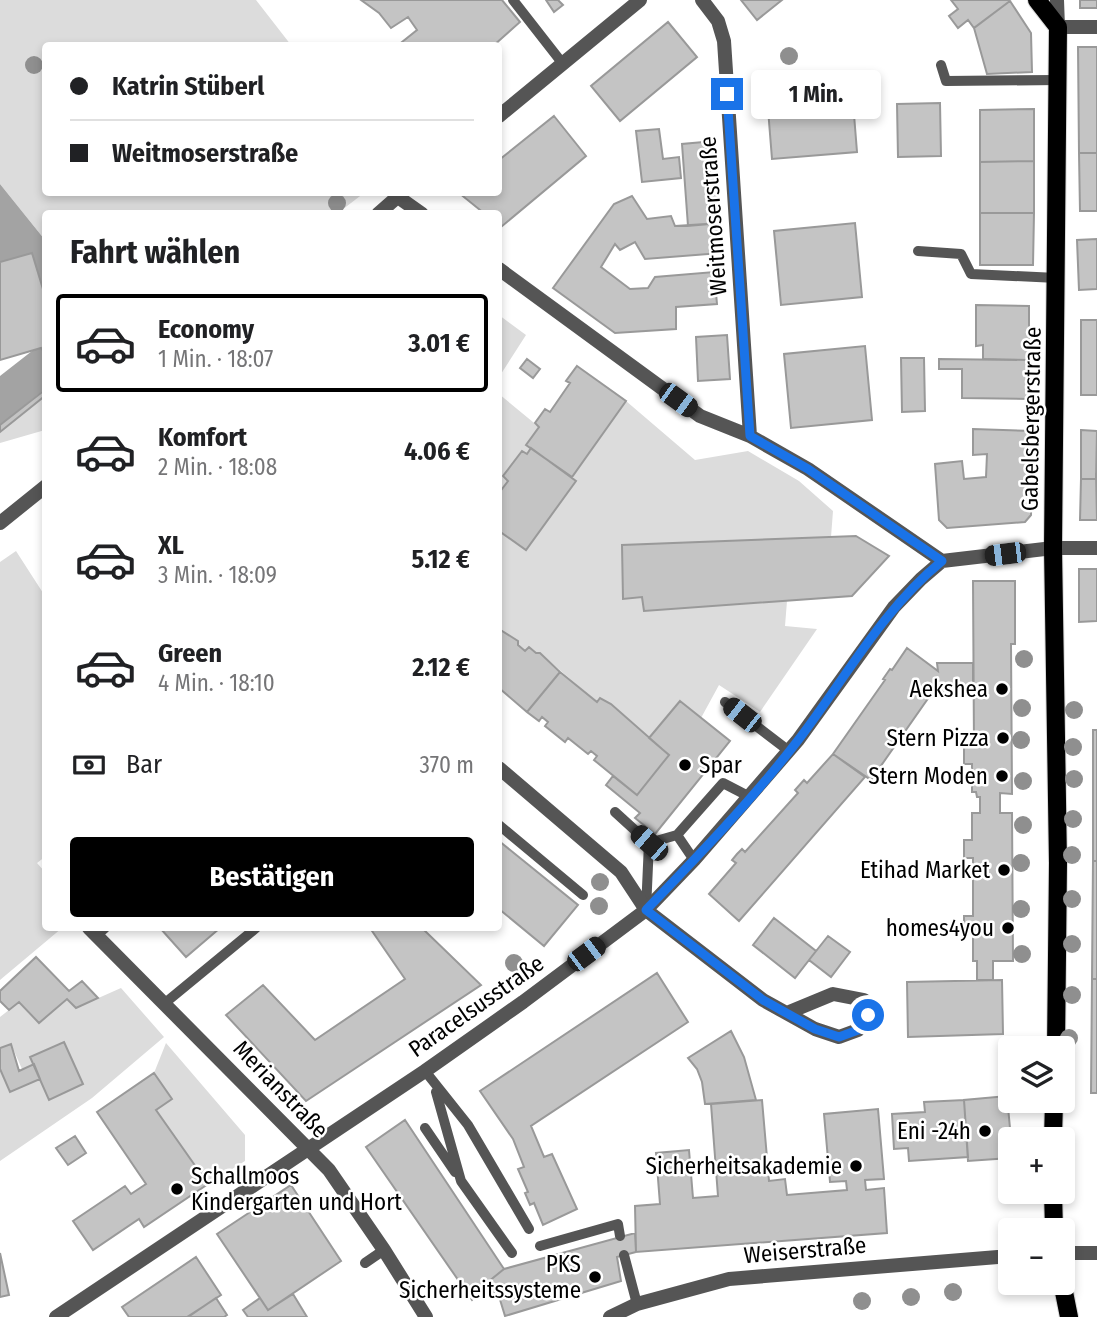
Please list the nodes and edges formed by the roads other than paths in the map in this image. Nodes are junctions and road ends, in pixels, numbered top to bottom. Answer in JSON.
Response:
{"nodes":[{"id":1,"x":513,"y":0,"type":"edge"},
{"id":2,"x":640,"y":0,"type":"edge"},
{"id":3,"x":702,"y":0,"type":"edge"},
{"id":4,"x":1037,"y":0,"type":"edge"},
{"id":5,"x":1057,"y":0,"type":"edge"},
{"id":6,"x":1058,"y":27,"type":"junction"},
{"id":7,"x":1097,"y":27,"type":"edge"},
{"id":8,"x":563,"y":64,"type":"junction"},
{"id":9,"x":941,"y":65,"type":"dead end"},
{"id":10,"x":1058,"y":80,"type":"junction"},
{"id":11,"x":502,"y":114,"type":"edge"},
{"id":12,"x":400,"y":196,"type":"edge"},
{"id":13,"x":402,"y":196,"type":"edge"},
{"id":14,"x":382,"y":210,"type":"edge"},
{"id":15,"x":418,"y":210,"type":"edge"},
{"id":16,"x":919,"y":251,"type":"dead end"},
{"id":17,"x":502,"y":271,"type":"edge"},
{"id":18,"x":1057,"y":278,"type":"junction"},
{"id":19,"x":750,"y":436,"type":"junction"},
{"id":20,"x":42,"y":489,"type":"edge"},
{"id":21,"x":0,"y":523,"type":"edge"},
{"id":22,"x":1053,"y":548,"type":"junction"},
{"id":23,"x":1097,"y":548,"type":"edge"},
{"id":24,"x":942,"y":561,"type":"junction"},
{"id":25,"x":726,"y":702,"type":"dead end"},
{"id":26,"x":789,"y":751,"type":"junction"},
{"id":27,"x":502,"y":771,"type":"edge"},
{"id":28,"x":750,"y":797,"type":"junction"},
{"id":29,"x":615,"y":812,"type":"dead end"},
{"id":30,"x":502,"y":828,"type":"edge"},
{"id":31,"x":677,"y":835,"type":"junction"},
{"id":32,"x":649,"y":843,"type":"junction"},
{"id":33,"x":694,"y":860,"type":"junction"},
{"id":34,"x":583,"y":895,"type":"dead end"},
{"id":35,"x":646,"y":910,"type":"junction"},
{"id":36,"x":98,"y":931,"type":"edge"},
{"id":37,"x":252,"y":931,"type":"edge"},
{"id":38,"x":165,"y":1003,"type":"junction"},
{"id":39,"x":788,"y":1013,"type":"junction"},
{"id":40,"x":1056,"y":1036,"type":"edge"},
{"id":41,"x":425,"y":1071,"type":"junction"},
{"id":42,"x":435,"y":1086,"type":"junction"},
{"id":43,"x":425,"y":1128,"type":"dead end"},
{"id":44,"x":306,"y":1148,"type":"junction"},
{"id":45,"x":461,"y":1181,"type":"junction"},
{"id":46,"x":529,"y":1229,"type":"dead end"},
{"id":47,"x":620,"y":1236,"type":"dead end"},
{"id":48,"x":540,"y":1246,"type":"dead end"},
{"id":49,"x":384,"y":1250,"type":"junction"},
{"id":50,"x":512,"y":1253,"type":"dead end"},
{"id":51,"x":1075,"y":1253,"type":"edge"},
{"id":52,"x":1097,"y":1253,"type":"edge"},
{"id":53,"x":624,"y":1255,"type":"dead end"},
{"id":54,"x":998,"y":1257,"type":"edge"},
{"id":55,"x":365,"y":1263,"type":"dead end"},
{"id":56,"x":1065,"y":1295,"type":"edge"},
{"id":57,"x":637,"y":1304,"type":"junction"},
{"id":58,"x":56,"y":1317,"type":"edge"},
{"id":59,"x":426,"y":1317,"type":"edge"},
{"id":60,"x":610,"y":1317,"type":"edge"},
{"id":61,"x":1069,"y":1317,"type":"edge"}],
"edges":[{"from":1,"to":8,"type":"lane"},
{"from":2,"to":8,"type":"street"},
{"from":3,"to":19,"type":"street","name":"Weitmoserstraße"},
{"from":4,"to":6,"type":"main road"},
{"from":5,"to":6,"type":"street","name":"Gabelsbergerstraße"},
{"from":6,"to":7,"type":"street"},
{"from":6,"to":10,"type":"main road","name":"Gabelsbergerstraße"},
{"from":8,"to":11,"type":"street"},
{"from":9,"to":10,"type":"lane"},
{"from":10,"to":18,"type":"main road","name":"Gabelsbergerstraße"},
{"from":12,"to":14,"type":"street"},
{"from":13,"to":15,"type":"street"},
{"from":16,"to":18,"type":"lane"},
{"from":17,"to":19,"type":"street"},
{"from":18,"to":22,"type":"main road","name":"Gabelsbergerstraße"},
{"from":19,"to":24,"type":"street"},
{"from":20,"to":21,"type":"street"},
{"from":22,"to":23,"type":"street"},
{"from":22,"to":24,"type":"street"},
{"from":22,"to":40,"type":"main road","name":"Gabelsbergerstraße"},
{"from":24,"to":26,"type":"street","name":"Paracelsusstraße"},
{"from":25,"to":26,"type":"lane"},
{"from":26,"to":28,"type":"street","name":"Paracelsusstraße"},
{"from":27,"to":35,"type":"street"},
{"from":28,"to":31,"type":"lane"},
{"from":28,"to":33,"type":"street","name":"Paracelsusstraße"},
{"from":29,"to":32,"type":"lane"},
{"from":30,"to":34,"type":"lane"},
{"from":31,"to":32,"type":"lane"},
{"from":31,"to":33,"type":"lane"},
{"from":32,"to":35,"type":"lane"},
{"from":33,"to":35,"type":"street","name":"Paracelsusstraße"},
{"from":35,"to":39,"type":"street"},
{"from":35,"to":41,"type":"street","name":"Paracelsusstraße"},
{"from":36,"to":38,"type":"street","name":"Merianstraße"},
{"from":37,"to":38,"type":"lane"},
{"from":38,"to":44,"type":"street","name":"Merianstraße"},
{"from":39,"to":39,"type":"street"},
{"from":41,"to":42,"type":"lane"},
{"from":41,"to":44,"type":"street","name":"Paracelsusstraße"},
{"from":42,"to":45,"type":"lane"},
{"from":42,"to":46,"type":"lane"},
{"from":43,"to":45,"type":"lane"},
{"from":44,"to":49,"type":"street","name":"Merianstraße"},
{"from":44,"to":58,"type":"street","name":"Paracelsusstraße"},
{"from":45,"to":50,"type":"lane"},
{"from":47,"to":48,"type":"lane"},
{"from":49,"to":55,"type":"lane"},
{"from":49,"to":59,"type":"street","name":"Merianstraße"},
{"from":51,"to":52,"type":"street"},
{"from":53,"to":57,"type":"lane"},
{"from":54,"to":57,"type":"street","name":"Weiserstraße"},
{"from":56,"to":61,"type":"main road"},
{"from":57,"to":60,"type":"street","name":"Weiserstraße"}]}
